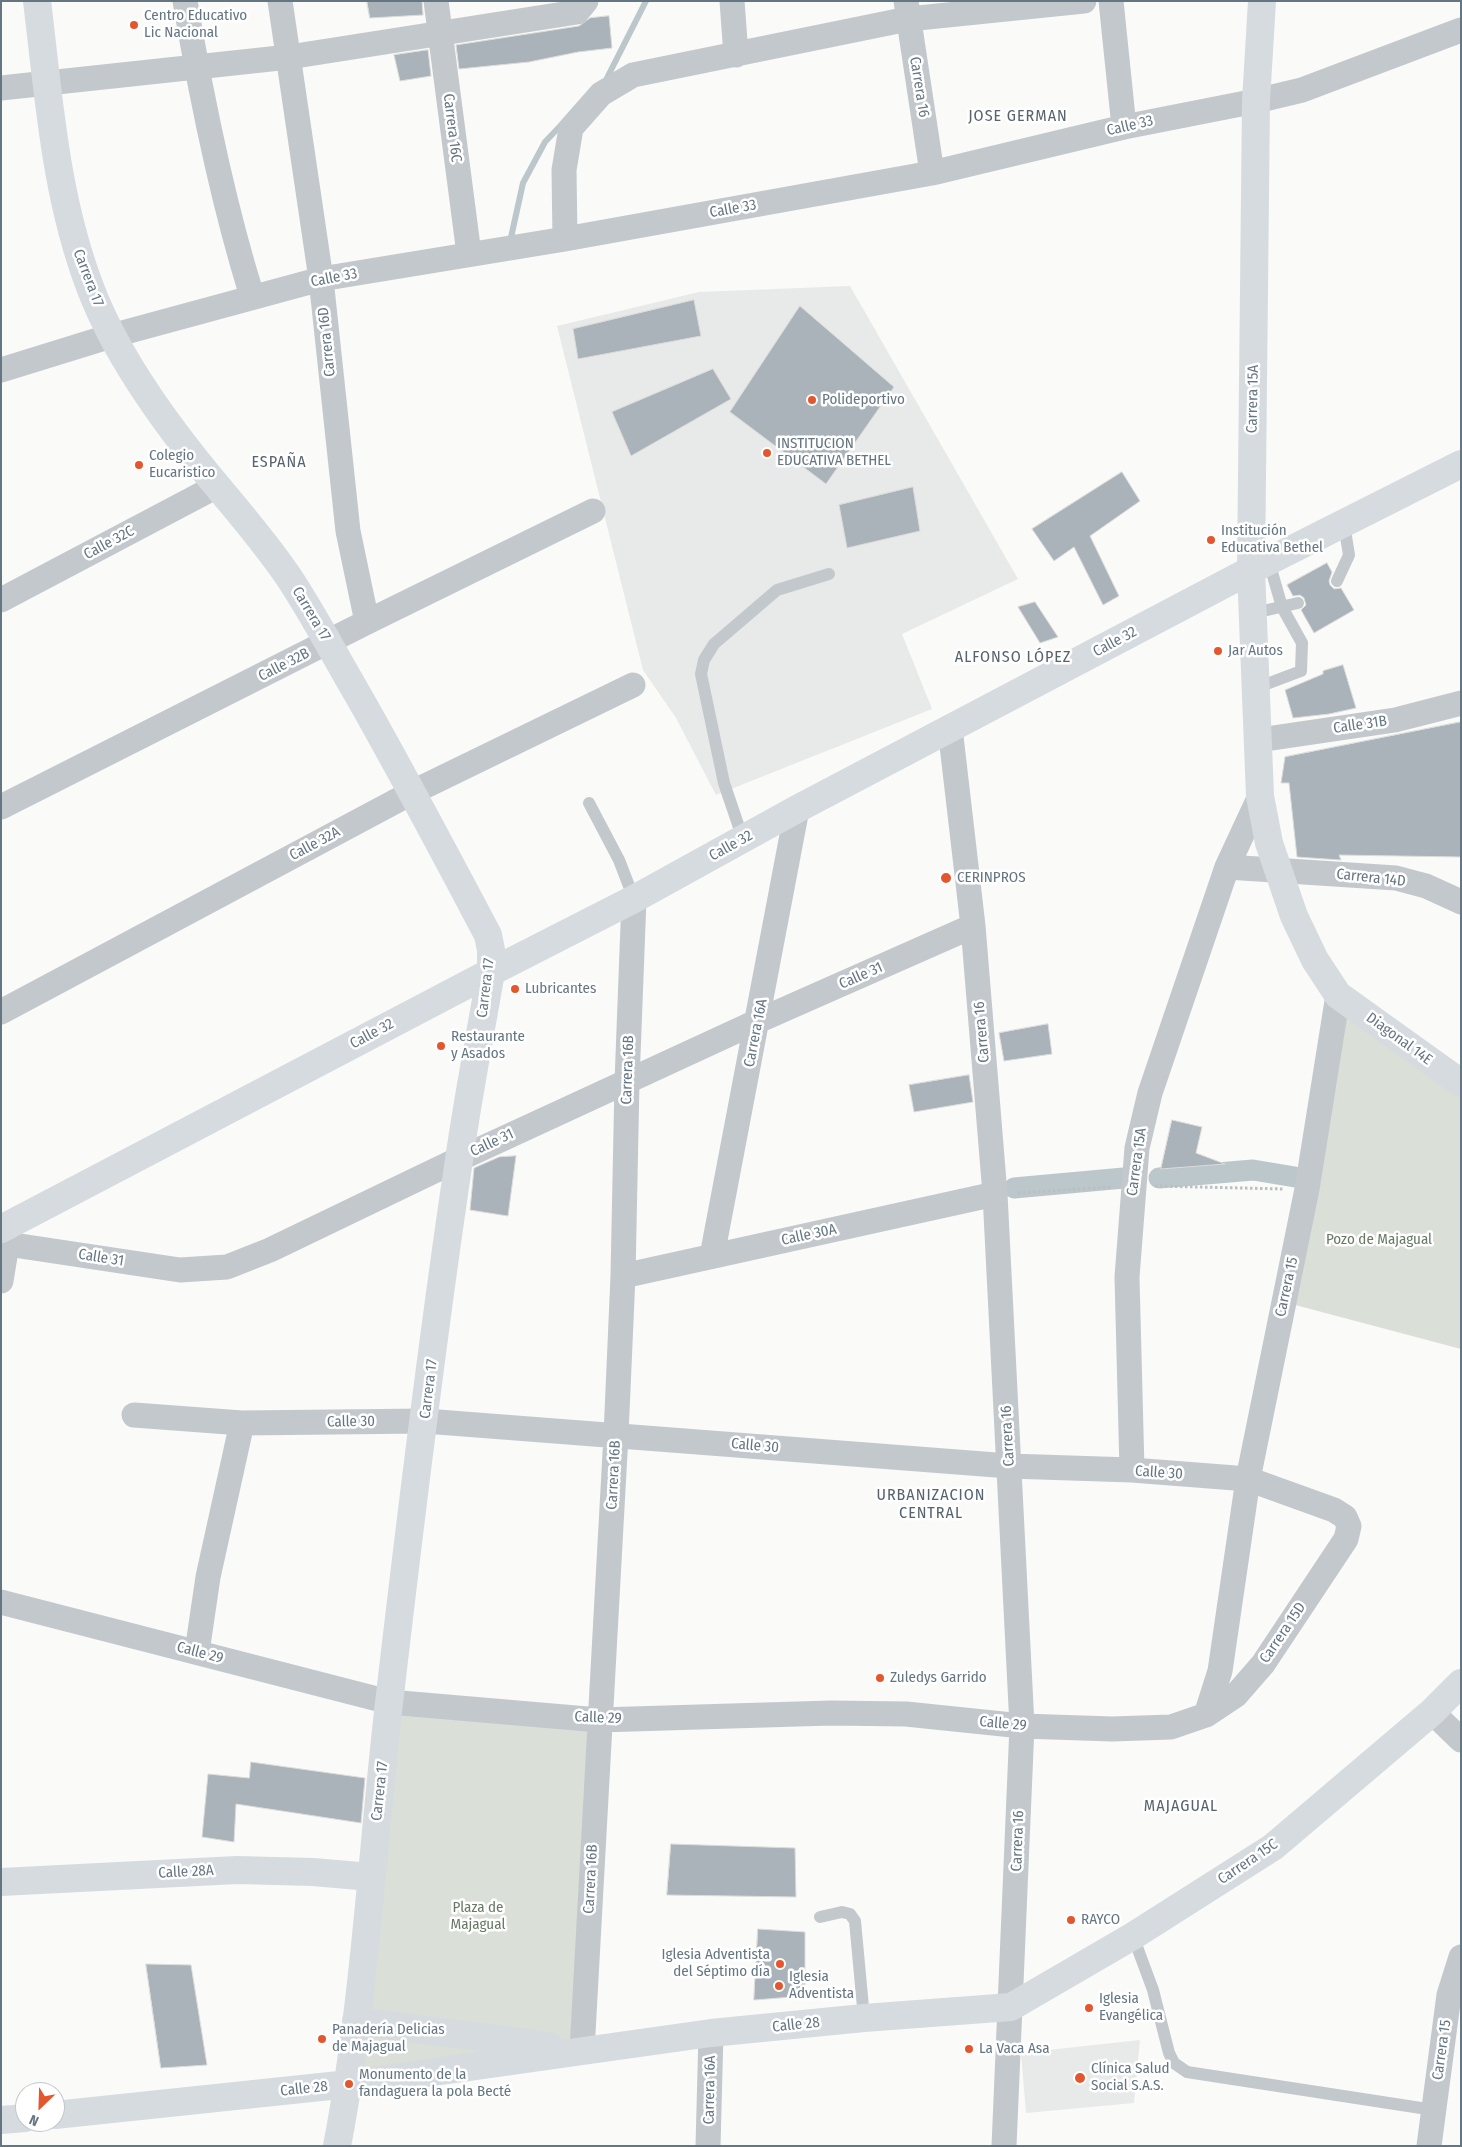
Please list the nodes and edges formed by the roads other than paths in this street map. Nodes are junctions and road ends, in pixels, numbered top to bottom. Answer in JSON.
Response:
{"nodes":[{"id":1,"x":37,"y":1,"type":"edge"},
{"id":2,"x":185,"y":1,"type":"edge"},
{"id":3,"x":280,"y":1,"type":"edge"},
{"id":4,"x":436,"y":1,"type":"edge"},
{"id":5,"x":732,"y":1,"type":"edge"},
{"id":6,"x":1084,"y":1,"type":"edge"},
{"id":7,"x":1111,"y":1,"type":"edge"},
{"id":8,"x":1262,"y":1,"type":"edge"},
{"id":9,"x":585,"y":4,"type":"edge"},
{"id":10,"x":908,"y":10,"type":"edge"},
{"id":11,"x":1461,"y":30,"type":"edge"},
{"id":12,"x":440,"y":33,"type":"junction"},
{"id":13,"x":736,"y":55,"type":"junction"},
{"id":14,"x":289,"y":57,"type":"junction"},
{"id":15,"x":196,"y":67,"type":"junction"},
{"id":16,"x":47,"y":82,"type":"junction"},
{"id":17,"x":1,"y":88,"type":"edge"},
{"id":18,"x":1256,"y":101,"type":"junction"},
{"id":19,"x":1124,"y":127,"type":"junction"},
{"id":20,"x":932,"y":173,"type":"junction"},
{"id":21,"x":564,"y":239,"type":"junction"},
{"id":22,"x":468,"y":254,"type":"junction"},
{"id":23,"x":320,"y":279,"type":"junction"},
{"id":24,"x":252,"y":296,"type":"junction"},
{"id":25,"x":111,"y":336,"type":"junction"},
{"id":26,"x":1,"y":370,"type":"edge"},
{"id":27,"x":1461,"y":464,"type":"edge"},
{"id":28,"x":217,"y":486,"type":"junction"},
{"id":29,"x":593,"y":511,"type":"dead end"},
{"id":30,"x":1344,"y":524,"type":"junction"},
{"id":31,"x":1260,"y":566,"type":"junction"},
{"id":32,"x":829,"y":574,"type":"dead end"},
{"id":33,"x":1337,"y":581,"type":"dead end"},
{"id":34,"x":1,"y":600,"type":"edge"},
{"id":35,"x":1298,"y":603,"type":"dead end"},
{"id":36,"x":1282,"y":607,"type":"junction"},
{"id":37,"x":1254,"y":613,"type":"junction"},
{"id":38,"x":367,"y":622,"type":"junction"},
{"id":39,"x":328,"y":643,"type":"junction"},
{"id":40,"x":634,"y":684,"type":"dead end"},
{"id":41,"x":1256,"y":688,"type":"junction"},
{"id":42,"x":1461,"y":703,"type":"edge"},
{"id":43,"x":950,"y":728,"type":"junction"},
{"id":44,"x":1258,"y":740,"type":"junction"},
{"id":45,"x":413,"y":792,"type":"junction"},
{"id":46,"x":1260,"y":796,"type":"junction"},
{"id":47,"x":589,"y":803,"type":"dead end"},
{"id":48,"x":1,"y":807,"type":"edge"},
{"id":49,"x":797,"y":809,"type":"junction"},
{"id":50,"x":743,"y":839,"type":"junction"},
{"id":51,"x":1227,"y":867,"type":"junction"},
{"id":52,"x":1278,"y":871,"type":"junction"},
{"id":53,"x":634,"y":899,"type":"junction"},
{"id":54,"x":1461,"y":902,"type":"edge"},
{"id":55,"x":973,"y":926,"type":"junction"},
{"id":56,"x":491,"y":972,"type":"junction"},
{"id":57,"x":1338,"y":995,"type":"junction"},
{"id":58,"x":1,"y":1012,"type":"edge"},
{"id":59,"x":758,"y":1021,"type":"junction"},
{"id":60,"x":627,"y":1082,"type":"junction"},
{"id":61,"x":1461,"y":1083,"type":"edge"},
{"id":62,"x":459,"y":1159,"type":"junction"},
{"id":63,"x":995,"y":1194,"type":"junction"},
{"id":64,"x":3,"y":1235,"type":"edge"},
{"id":65,"x":712,"y":1256,"type":"junction"},
{"id":66,"x":623,"y":1276,"type":"junction"},
{"id":67,"x":1,"y":1281,"type":"edge"},
{"id":68,"x":134,"y":1415,"type":"dead end"},
{"id":69,"x":425,"y":1421,"type":"junction"},
{"id":70,"x":242,"y":1423,"type":"junction"},
{"id":71,"x":616,"y":1434,"type":"junction"},
{"id":72,"x":1009,"y":1466,"type":"junction"},
{"id":73,"x":1132,"y":1470,"type":"junction"},
{"id":74,"x":1248,"y":1479,"type":"junction"},
{"id":75,"x":1346,"y":1539,"type":"joint"},
{"id":76,"x":1,"y":1602,"type":"edge"},
{"id":77,"x":197,"y":1652,"type":"junction"},
{"id":78,"x":1461,"y":1683,"type":"edge"},
{"id":79,"x":389,"y":1702,"type":"junction"},
{"id":80,"x":1432,"y":1712,"type":"junction"},
{"id":81,"x":1206,"y":1715,"type":"junction"},
{"id":82,"x":599,"y":1720,"type":"junction"},
{"id":83,"x":1022,"y":1726,"type":"junction"},
{"id":84,"x":1461,"y":1740,"type":"edge"},
{"id":85,"x":371,"y":1877,"type":"junction"},
{"id":86,"x":1,"y":1882,"type":"edge"},
{"id":87,"x":820,"y":1917,"type":"dead end"},
{"id":88,"x":1133,"y":1936,"type":"junction"},
{"id":89,"x":1461,"y":1957,"type":"edge"},
{"id":90,"x":1011,"y":2007,"type":"junction"},
{"id":91,"x":864,"y":2018,"type":"junction"},
{"id":92,"x":356,"y":2021,"type":"junction"},
{"id":93,"x":711,"y":2033,"type":"junction"},
{"id":94,"x":582,"y":2051,"type":"junction"},
{"id":95,"x":349,"y":2084,"type":"junction"},
{"id":96,"x":1434,"y":2110,"type":"junction"},
{"id":97,"x":65,"y":2114,"type":"edge"},
{"id":98,"x":15,"y":2119,"type":"edge"},
{"id":99,"x":1,"y":2120,"type":"edge"},
{"id":100,"x":337,"y":2146,"type":"edge"},
{"id":101,"x":708,"y":2146,"type":"edge"},
{"id":102,"x":1004,"y":2146,"type":"edge"},
{"id":103,"x":1429,"y":2146,"type":"edge"}],
"edges":[{"from":1,"to":16,"type":"street","name":"Carrera 17"},
{"from":2,"to":15,"type":"street"},
{"from":3,"to":14,"type":"street","name":"Carrera 16D"},
{"from":4,"to":12,"type":"street","name":"Carrera 16C"},
{"from":5,"to":13,"type":"street"},
{"from":6,"to":10,"type":"street"},
{"from":7,"to":19,"type":"street"},
{"from":8,"to":18,"type":"street","name":"Carrera 15A"},
{"from":9,"to":12,"type":"street"},
{"from":10,"to":13,"type":"street"},
{"from":10,"to":20,"type":"street","name":"Carrera 16"},
{"from":11,"to":18,"type":"street","name":"Calle 33"},
{"from":12,"to":14,"type":"street"},
{"from":12,"to":22,"type":"street","name":"Carrera 16C"},
{"from":13,"to":21,"type":"street"},
{"from":14,"to":15,"type":"street"},
{"from":14,"to":23,"type":"street","name":"Carrera 16D"},
{"from":15,"to":16,"type":"street"},
{"from":15,"to":24,"type":"street"},
{"from":16,"to":17,"type":"street"},
{"from":16,"to":25,"type":"street","name":"Carrera 17"},
{"from":18,"to":19,"type":"street","name":"Calle 33"},
{"from":18,"to":31,"type":"street","name":"Carrera 15A"},
{"from":19,"to":20,"type":"street","name":"Calle 33"},
{"from":20,"to":21,"type":"street","name":"Calle 33"},
{"from":21,"to":22,"type":"street","name":"Calle 33"},
{"from":22,"to":23,"type":"street","name":"Calle 33"},
{"from":23,"to":24,"type":"street","name":"Calle 33"},
{"from":23,"to":38,"type":"street","name":"Carrera 16D"},
{"from":24,"to":25,"type":"street","name":"Calle 33"},
{"from":25,"to":26,"type":"street","name":"Calle 33"},
{"from":25,"to":28,"type":"street","name":"Carrera 17"},
{"from":27,"to":30,"type":"street","name":"Calle 32"},
{"from":28,"to":34,"type":"street","name":"Calle 32C"},
{"from":28,"to":39,"type":"street","name":"Carrera 17"},
{"from":29,"to":38,"type":"street","name":"Calle 32B"},
{"from":30,"to":31,"type":"street","name":"Calle 32"},
{"from":30,"to":33,"type":"lane"},
{"from":31,"to":36,"type":"lane"},
{"from":31,"to":37,"type":"street","name":"Carrera 15A"},
{"from":31,"to":43,"type":"street","name":"Calle 32"},
{"from":32,"to":50,"type":"lane"},
{"from":35,"to":36,"type":"lane"},
{"from":36,"to":37,"type":"lane"},
{"from":36,"to":41,"type":"lane"},
{"from":37,"to":41,"type":"street","name":"Carrera 15A"},
{"from":38,"to":39,"type":"street","name":"Calle 32B"},
{"from":39,"to":45,"type":"street","name":"Carrera 17"},
{"from":39,"to":48,"type":"street","name":"Calle 32B"},
{"from":40,"to":45,"type":"street","name":"Calle 32A"},
{"from":41,"to":44,"type":"street","name":"Carrera 15A"},
{"from":42,"to":44,"type":"street","name":"Calle 31B"},
{"from":43,"to":49,"type":"street","name":"Calle 32"},
{"from":43,"to":55,"type":"street","name":"Carrera 16"},
{"from":44,"to":46,"type":"street","name":"Carrera 15A"},
{"from":45,"to":56,"type":"street","name":"Carrera 17"},
{"from":45,"to":58,"type":"street","name":"Calle 32A"},
{"from":46,"to":51,"type":"street","name":"Carrera 15A"},
{"from":46,"to":52,"type":"street","name":"Carrera 15A"},
{"from":47,"to":53,"type":"lane"},
{"from":49,"to":50,"type":"street","name":"Calle 32"},
{"from":49,"to":59,"type":"street","name":"Carrera 16A"},
{"from":50,"to":53,"type":"street","name":"Calle 32"},
{"from":51,"to":52,"type":"street"},
{"from":51,"to":73,"type":"street","name":"Carrera 15A"},
{"from":52,"to":54,"type":"street","name":"Carrera 14D"},
{"from":52,"to":57,"type":"street"},
{"from":53,"to":56,"type":"street","name":"Calle 32"},
{"from":53,"to":60,"type":"street","name":"Carrera 16B"},
{"from":55,"to":59,"type":"street","name":"Calle 31"},
{"from":55,"to":63,"type":"street","name":"Carrera 16"},
{"from":56,"to":62,"type":"street","name":"Carrera 17"},
{"from":56,"to":64,"type":"street","name":"Calle 32"},
{"from":57,"to":61,"type":"street","name":"Diagonal 14E"},
{"from":57,"to":74,"type":"street","name":"Carrera 15"},
{"from":59,"to":60,"type":"street","name":"Calle 31"},
{"from":59,"to":65,"type":"street","name":"Carrera 16A"},
{"from":60,"to":62,"type":"street","name":"Calle 31"},
{"from":60,"to":66,"type":"street","name":"Carrera 16B"},
{"from":62,"to":64,"type":"street","name":"Calle 31"},
{"from":62,"to":69,"type":"street","name":"Carrera 17"},
{"from":63,"to":65,"type":"street","name":"Calle 30A"},
{"from":63,"to":72,"type":"street","name":"Carrera 16"},
{"from":64,"to":67,"type":"street"},
{"from":65,"to":66,"type":"street","name":"Calle 30A"},
{"from":66,"to":71,"type":"street","name":"Carrera 16B"},
{"from":68,"to":70,"type":"street","name":"Calle 30"},
{"from":69,"to":70,"type":"street","name":"Calle 30"},
{"from":69,"to":71,"type":"street","name":"Calle 30"},
{"from":69,"to":79,"type":"street","name":"Carrera 17"},
{"from":70,"to":77,"type":"street"},
{"from":71,"to":72,"type":"street","name":"Calle 30"},
{"from":71,"to":82,"type":"street","name":"Carrera 16B"},
{"from":72,"to":73,"type":"street","name":"Calle 30"},
{"from":72,"to":83,"type":"street","name":"Carrera 16"},
{"from":73,"to":74,"type":"street","name":"Calle 30"},
{"from":74,"to":75,"type":"street","name":"Calle 30"},
{"from":74,"to":81,"type":"street","name":"Carrera 15"},
{"from":75,"to":81,"type":"street","name":"Carrera 15D"},
{"from":76,"to":77,"type":"street","name":"Calle 29"},
{"from":77,"to":79,"type":"street","name":"Calle 29"},
{"from":78,"to":80,"type":"street","name":"Carrera 15C"},
{"from":79,"to":82,"type":"street","name":"Calle 29"},
{"from":79,"to":85,"type":"street","name":"Carrera 17"},
{"from":80,"to":84,"type":"street"},
{"from":80,"to":88,"type":"street","name":"Carrera 15C"},
{"from":81,"to":83,"type":"street","name":"Calle 29"},
{"from":82,"to":83,"type":"street","name":"Calle 29"},
{"from":82,"to":94,"type":"street","name":"Carrera 16B"},
{"from":83,"to":90,"type":"street","name":"Carrera 16"},
{"from":85,"to":86,"type":"street","name":"Calle 28A"},
{"from":85,"to":92,"type":"street","name":"Carrera 17"},
{"from":87,"to":91,"type":"lane"},
{"from":88,"to":90,"type":"street","name":"Carrera 15C"},
{"from":88,"to":96,"type":"lane"},
{"from":89,"to":96,"type":"street","name":"Carrera 15"},
{"from":90,"to":91,"type":"street","name":"Calle 28"},
{"from":90,"to":102,"type":"street","name":"Carrera 16"},
{"from":91,"to":93,"type":"street","name":"Calle 28"},
{"from":92,"to":94,"type":"street","name":"Calle 28"},
{"from":92,"to":95,"type":"street","name":"Carrera 17"},
{"from":93,"to":94,"type":"street","name":"Calle 28"},
{"from":93,"to":101,"type":"street","name":"Carrera 16A"},
{"from":94,"to":95,"type":"street","name":"Calle 28"},
{"from":95,"to":97,"type":"street","name":"Calle 28"},
{"from":95,"to":100,"type":"street","name":"Carrera 17"},
{"from":96,"to":103,"type":"street","name":"Carrera 15"},
{"from":98,"to":99,"type":"street"}]}
